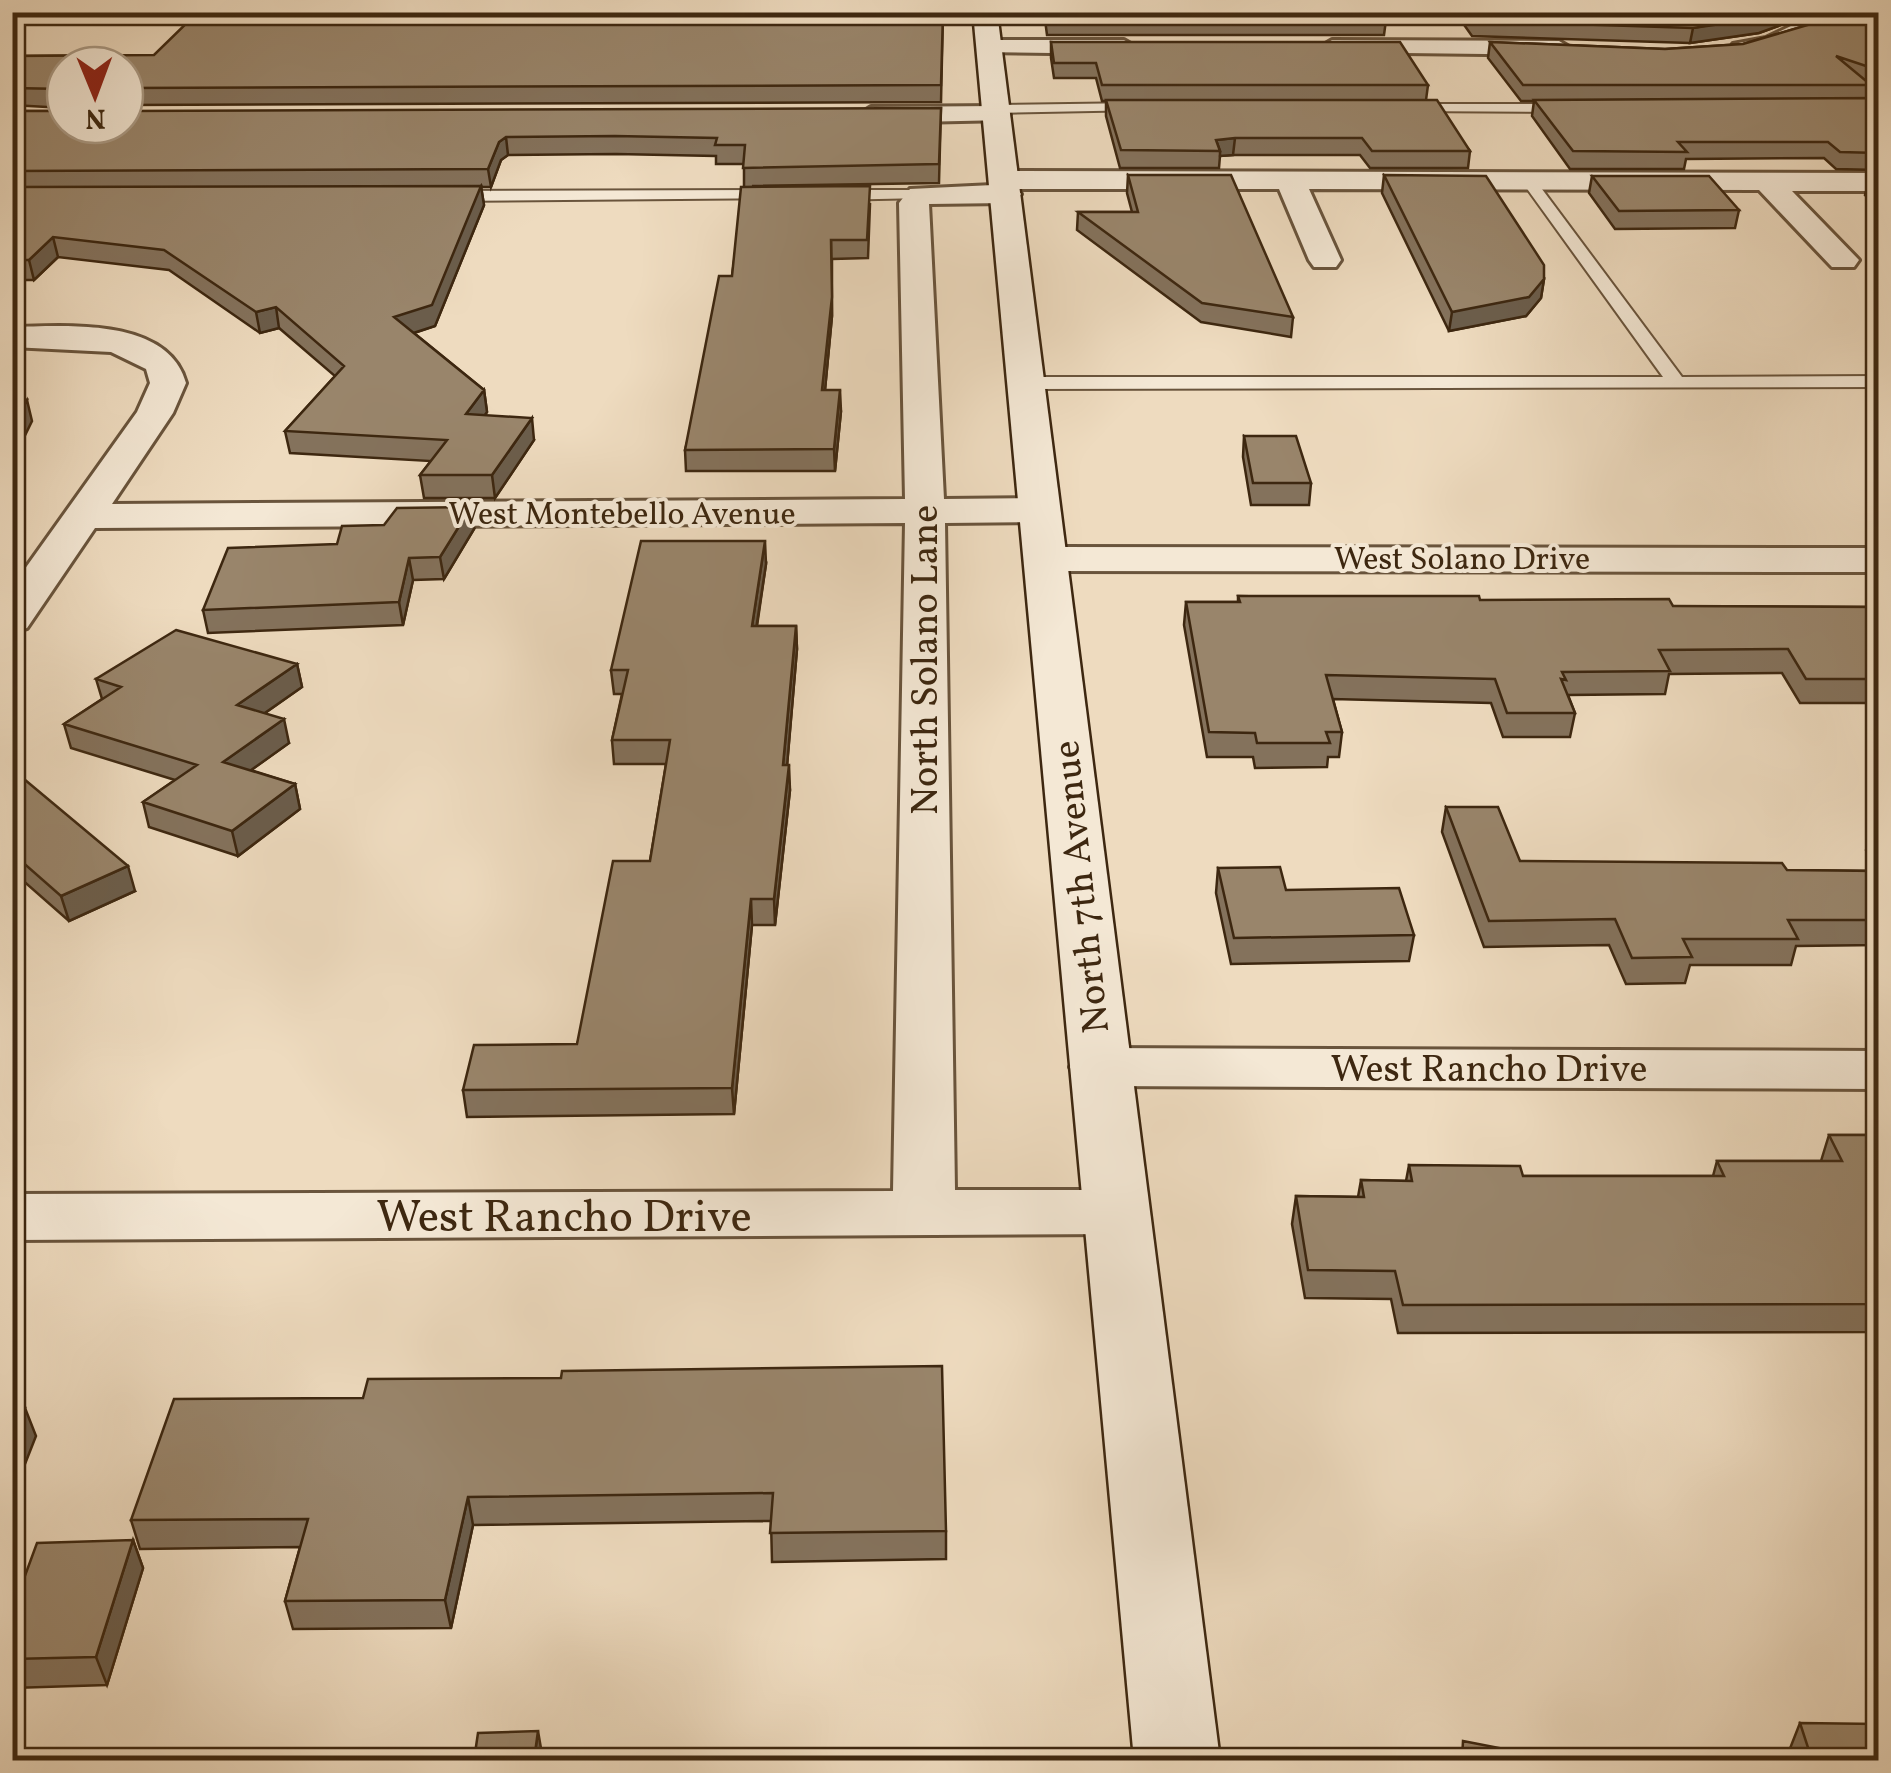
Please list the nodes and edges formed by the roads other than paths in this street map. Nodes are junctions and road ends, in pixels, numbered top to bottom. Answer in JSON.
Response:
{"nodes":[{"id":1,"x":1803,"y":12,"type":"edge"},
{"id":2,"x":987,"y":30,"type":"edge"},
{"id":3,"x":1158,"y":47,"type":"edge"},
{"id":4,"x":1314,"y":47,"type":"edge"},
{"id":5,"x":1584,"y":48,"type":"edge"},
{"id":6,"x":1711,"y":51,"type":"edge"},
{"id":7,"x":1147,"y":107,"type":"edge"},
{"id":8,"x":1384,"y":108,"type":"edge"},
{"id":9,"x":1582,"y":108,"type":"edge"},
{"id":10,"x":997,"y":112,"type":"junction"},
{"id":11,"x":839,"y":115,"type":"edge"},
{"id":12,"x":1290,"y":180,"type":"junction"},
{"id":13,"x":1528,"y":180,"type":"junction"},
{"id":14,"x":1766,"y":181,"type":"junction"},
{"id":15,"x":1878,"y":182,"type":"edge"},
{"id":16,"x":1005,"y":187,"type":"junction"},
{"id":17,"x":782,"y":195,"type":"edge"},
{"id":18,"x":822,"y":195,"type":"edge"},
{"id":19,"x":920,"y":195,"type":"junction"},
{"id":20,"x":427,"y":196,"type":"edge"},
{"id":21,"x":1324,"y":260,"type":"dead end"},
{"id":22,"x":1843,"y":260,"type":"dead end"},
{"id":23,"x":12,"y":338,"type":"edge"},
{"id":24,"x":1675,"y":380,"type":"junction"},
{"id":25,"x":1026,"y":382,"type":"junction"},
{"id":26,"x":1878,"y":382,"type":"edge"},
{"id":27,"x":925,"y":511,"type":"junction"},
{"id":28,"x":84,"y":516,"type":"junction"},
{"id":29,"x":1042,"y":534,"type":"junction"},
{"id":30,"x":1878,"y":560,"type":"edge"},
{"id":31,"x":12,"y":620,"type":"edge"},
{"id":32,"x":1099,"y":1067,"type":"junction"},
{"id":33,"x":1878,"y":1070,"type":"edge"},
{"id":34,"x":1116,"y":1212,"type":"junction"},
{"id":35,"x":924,"y":1214,"type":"junction"},
{"id":36,"x":12,"y":1216,"type":"edge"},
{"id":37,"x":1177,"y":1760,"type":"edge"}],
"edges":[{"from":1,"to":6,"type":"street"},
{"from":2,"to":3,"type":"street"},
{"from":2,"to":10,"type":"main road","name":"North 7th Avenue"},
{"from":4,"to":5,"type":"street"},
{"from":7,"to":10,"type":"lane"},
{"from":8,"to":9,"type":"lane"},
{"from":10,"to":11,"type":"street"},
{"from":10,"to":16,"type":"main road","name":"North 7th Avenue"},
{"from":12,"to":13,"type":"street"},
{"from":12,"to":16,"type":"street"},
{"from":12,"to":21,"type":"street"},
{"from":13,"to":14,"type":"street"},
{"from":13,"to":24,"type":"lane"},
{"from":14,"to":15,"type":"street"},
{"from":14,"to":22,"type":"street"},
{"from":16,"to":19,"type":"street"},
{"from":16,"to":25,"type":"main road","name":"North 7th Avenue"},
{"from":17,"to":20,"type":"lane"},
{"from":18,"to":19,"type":"lane"},
{"from":19,"to":27,"type":"street","name":"North Solano Lane"},
{"from":23,"to":28,"type":"street"},
{"from":24,"to":25,"type":"lane"},
{"from":24,"to":26,"type":"lane"},
{"from":25,"to":29,"type":"main road","name":"North 7th Avenue"},
{"from":27,"to":28,"type":"street","name":"West Montebello Avenue"},
{"from":27,"to":29,"type":"street","name":"West Montebello Avenue"},
{"from":27,"to":35,"type":"street","name":"North Solano Lane"},
{"from":28,"to":31,"type":"street"},
{"from":29,"to":30,"type":"street","name":"West Solano Drive"},
{"from":29,"to":32,"type":"main road","name":"North 7th Avenue"},
{"from":32,"to":33,"type":"street","name":"West Rancho Drive"},
{"from":32,"to":34,"type":"main road","name":"North 7th Avenue"},
{"from":34,"to":35,"type":"street","name":"West Rancho Drive"},
{"from":34,"to":37,"type":"main road","name":"North 7th Avenue"},
{"from":35,"to":36,"type":"street","name":"West Rancho Drive"}]}
